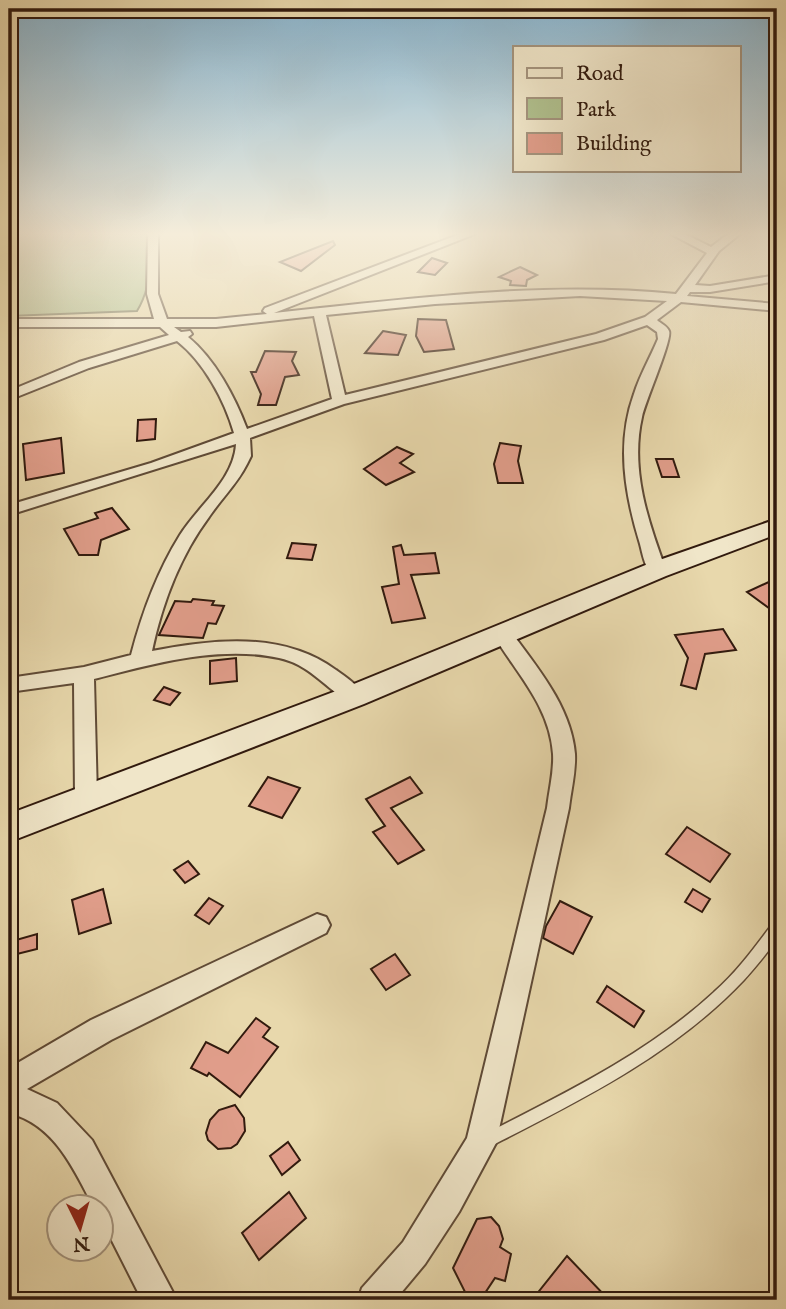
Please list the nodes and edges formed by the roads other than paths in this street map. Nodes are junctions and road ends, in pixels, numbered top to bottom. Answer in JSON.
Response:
{"nodes":[{"id":1,"x":153,"y":295,"type":"edge"},
{"id":2,"x":306,"y":295,"type":"edge"},
{"id":3,"x":314,"y":295,"type":"edge"},
{"id":4,"x":534,"y":295,"type":"edge"},
{"id":5,"x":680,"y":295,"type":"edge"},
{"id":6,"x":696,"y":295,"type":"edge"},
{"id":7,"x":777,"y":308,"type":"edge"},
{"id":8,"x":322,"y":311,"type":"junction"},
{"id":9,"x":252,"y":318,"type":"junction"},
{"id":10,"x":649,"y":320,"type":"junction"},
{"id":11,"x":163,"y":322,"type":"junction"},
{"id":12,"x":9,"y":323,"type":"edge"},
{"id":13,"x":216,"y":323,"type":"junction"},
{"id":14,"x":179,"y":336,"type":"junction"},
{"id":15,"x":9,"y":396,"type":"edge"},
{"id":16,"x":339,"y":401,"type":"junction"},
{"id":17,"x":243,"y":433,"type":"junction"},
{"id":18,"x":9,"y":510,"type":"edge"},
{"id":19,"x":777,"y":526,"type":"edge"},
{"id":20,"x":657,"y":570,"type":"junction"},
{"id":21,"x":502,"y":634,"type":"junction"},
{"id":22,"x":140,"y":660,"type":"junction"},
{"id":23,"x":84,"y":674,"type":"junction"},
{"id":24,"x":9,"y":684,"type":"edge"},
{"id":25,"x":354,"y":696,"type":"junction"},
{"id":26,"x":86,"y":797,"type":"junction"},
{"id":27,"x":9,"y":828,"type":"edge"},
{"id":28,"x":317,"y":925,"type":"dead end"},
{"id":29,"x":777,"y":927,"type":"edge"},
{"id":30,"x":9,"y":1084,"type":"edge"},
{"id":31,"x":9,"y":1099,"type":"edge"},
{"id":32,"x":481,"y":1143,"type":"junction"},
{"id":33,"x":160,"y":1300,"type":"edge"},
{"id":34,"x":374,"y":1300,"type":"edge"}],
"edges":[{"from":1,"to":11,"type":"street"},
{"from":2,"to":9,"type":"street"},
{"from":3,"to":8,"type":"street"},
{"from":4,"to":8,"type":"street"},
{"from":5,"to":10,"type":"street"},
{"from":6,"to":7,"type":"street"},
{"from":8,"to":9,"type":"street"},
{"from":8,"to":16,"type":"street"},
{"from":9,"to":13,"type":"street"},
{"from":10,"to":16,"type":"street"},
{"from":10,"to":20,"type":"street"},
{"from":11,"to":12,"type":"street"},
{"from":11,"to":13,"type":"street"},
{"from":11,"to":14,"type":"street"},
{"from":13,"to":14,"type":"street"},
{"from":14,"to":15,"type":"street"},
{"from":14,"to":17,"type":"street"},
{"from":16,"to":17,"type":"street"},
{"from":17,"to":18,"type":"street"},
{"from":17,"to":22,"type":"street"},
{"from":19,"to":20,"type":"street"},
{"from":20,"to":21,"type":"street"},
{"from":21,"to":25,"type":"street"},
{"from":21,"to":32,"type":"street"},
{"from":22,"to":23,"type":"street"},
{"from":22,"to":25,"type":"street"},
{"from":23,"to":24,"type":"street"},
{"from":23,"to":26,"type":"street"},
{"from":25,"to":26,"type":"street"},
{"from":26,"to":27,"type":"street"},
{"from":28,"to":30,"type":"street"},
{"from":29,"to":32,"type":"lane"},
{"from":31,"to":33,"type":"street"},
{"from":32,"to":34,"type":"street"}]}
